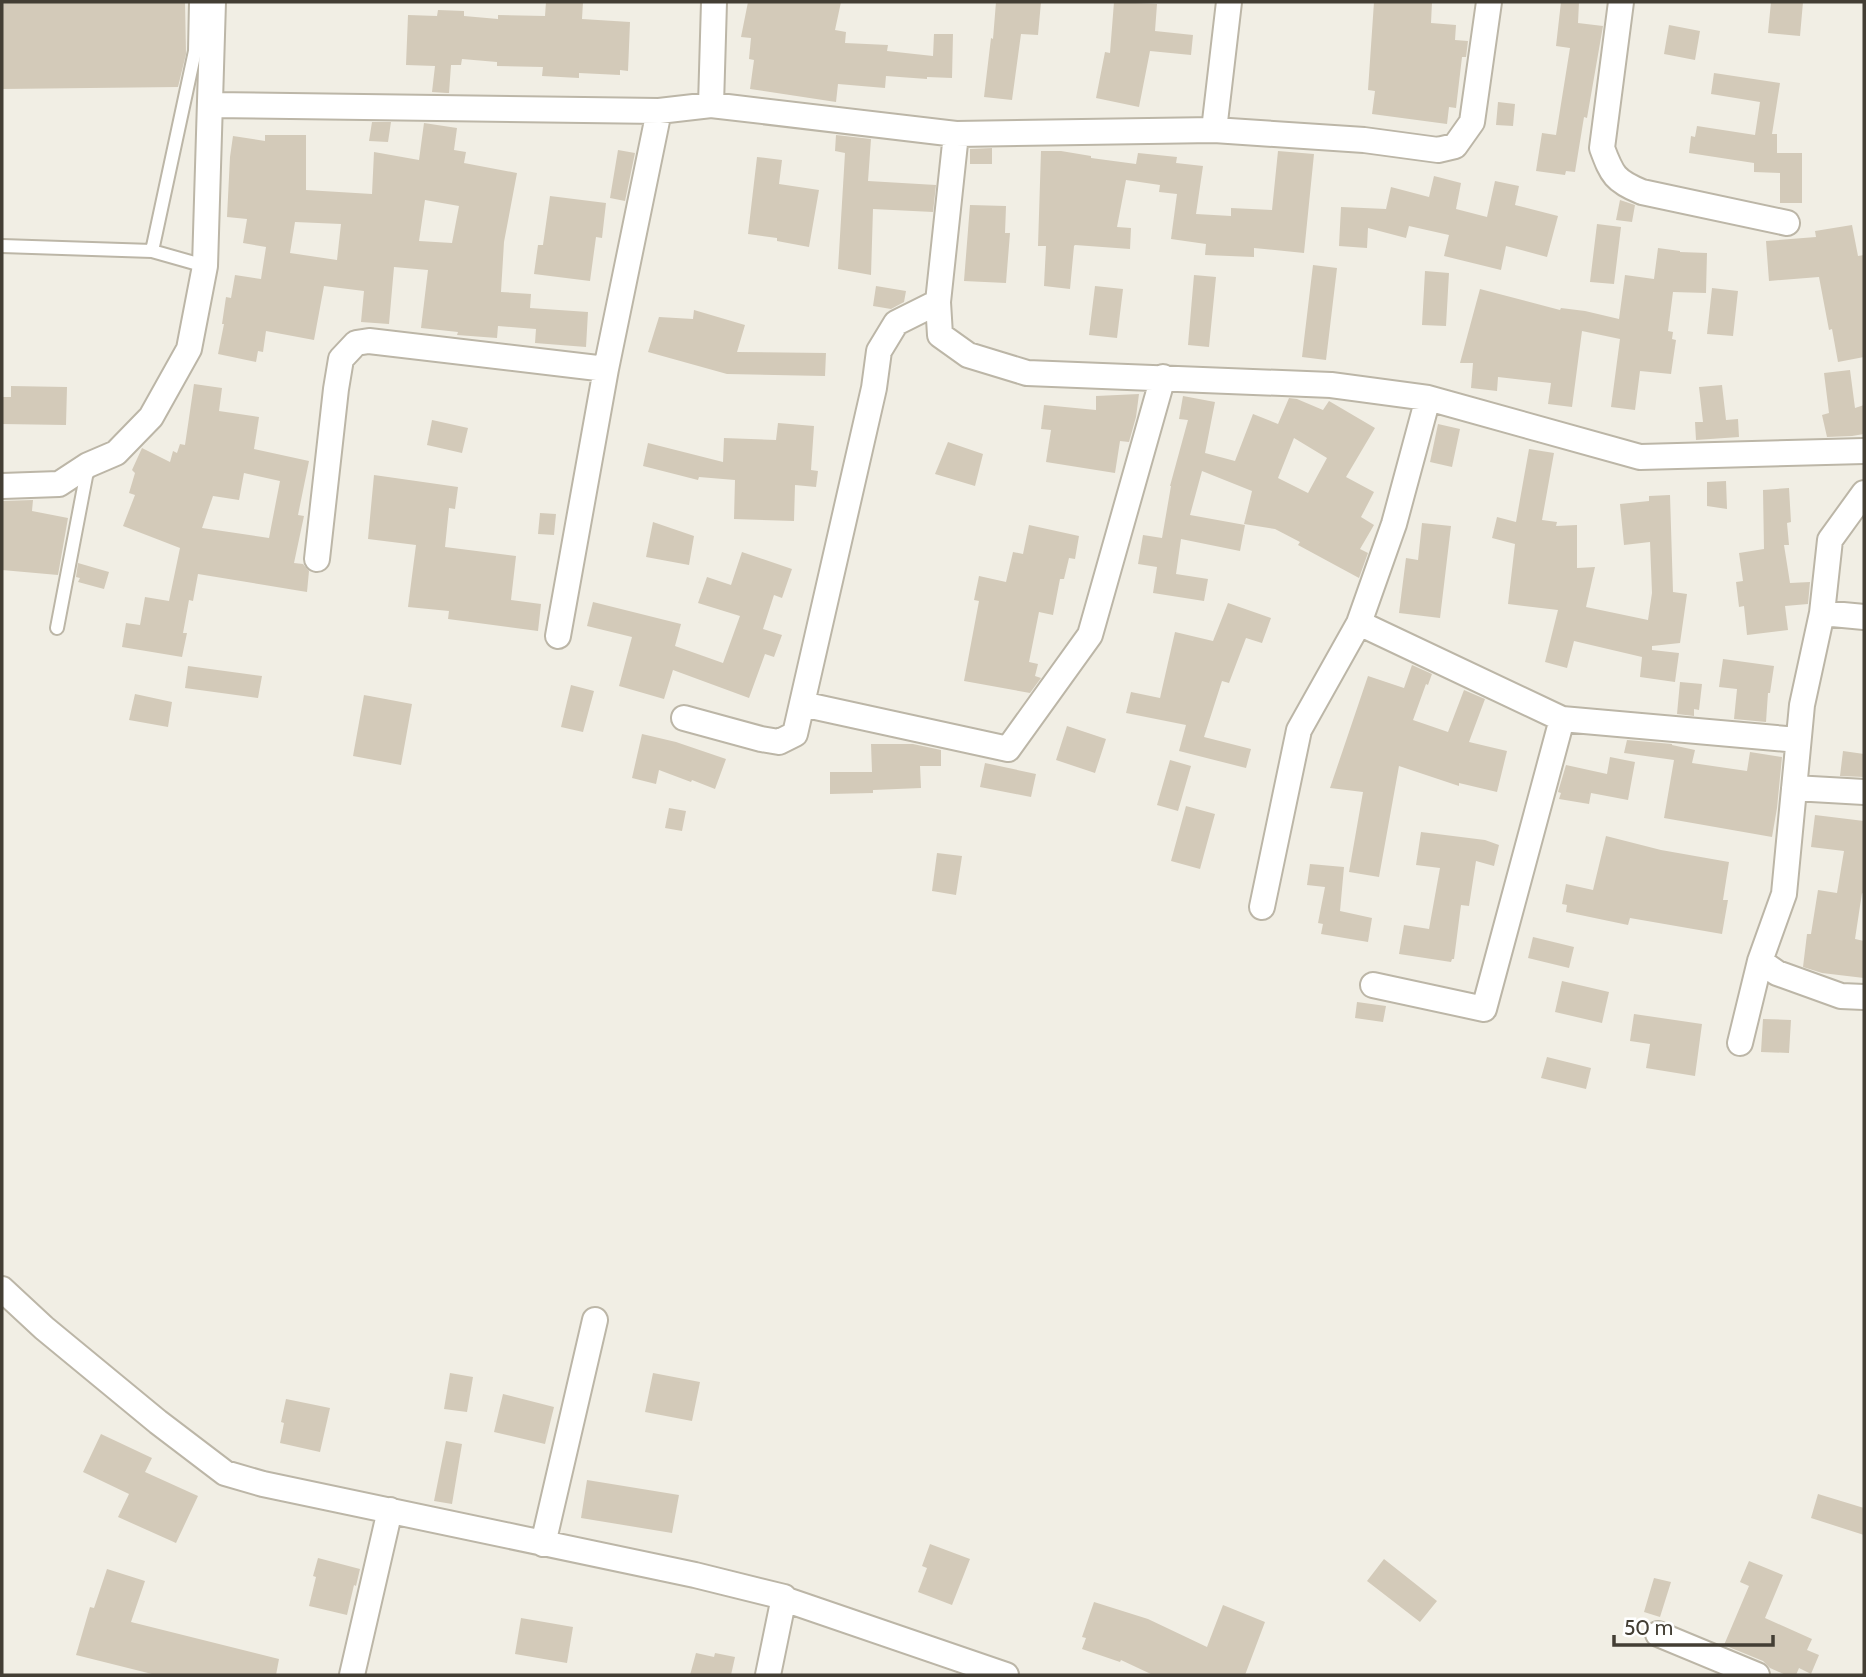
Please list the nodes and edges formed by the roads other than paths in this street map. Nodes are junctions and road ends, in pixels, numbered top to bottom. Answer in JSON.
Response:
{"nodes":[{"id":1,"x":196,"y":2,"type":"edge"},
{"id":2,"x":213,"y":2,"type":"edge"},
{"id":3,"x":714,"y":2,"type":"edge"},
{"id":4,"x":1229,"y":2,"type":"edge"},
{"id":5,"x":1489,"y":2,"type":"edge"},
{"id":6,"x":1622,"y":2,"type":"edge"},
{"id":7,"x":210,"y":105,"type":"junction"},
{"id":8,"x":711,"y":105,"type":"junction"},
{"id":9,"x":659,"y":111,"type":"junction"},
{"id":10,"x":1214,"y":130,"type":"junction"},
{"id":11,"x":956,"y":134,"type":"junction"},
{"id":12,"x":1787,"y":223,"type":"dead end"},
{"id":13,"x":2,"y":246,"type":"edge"},
{"id":14,"x":152,"y":251,"type":"junction"},
{"id":15,"x":205,"y":266,"type":"junction"},
{"id":16,"x":938,"y":302,"type":"junction"},
{"id":17,"x":606,"y":369,"type":"junction"},
{"id":18,"x":1163,"y":377,"type":"junction"},
{"id":19,"x":1428,"y":398,"type":"junction"},
{"id":20,"x":1864,"y":451,"type":"edge"},
{"id":21,"x":88,"y":465,"type":"junction"},
{"id":22,"x":2,"y":486,"type":"edge"},
{"id":23,"x":1864,"y":493,"type":"edge"},
{"id":24,"x":317,"y":559,"type":"dead end"},
{"id":25,"x":1822,"y":613,"type":"junction"},
{"id":26,"x":1864,"y":617,"type":"edge"},
{"id":27,"x":1359,"y":624,"type":"junction"},
{"id":28,"x":57,"y":628,"type":"dead end"},
{"id":29,"x":558,"y":636,"type":"dead end"},
{"id":30,"x":802,"y":704,"type":"junction"},
{"id":31,"x":684,"y":718,"type":"dead end"},
{"id":32,"x":1562,"y":719,"type":"junction"},
{"id":33,"x":1798,"y":740,"type":"junction"},
{"id":34,"x":1794,"y":788,"type":"junction"},
{"id":35,"x":1864,"y":792,"type":"edge"},
{"id":36,"x":1262,"y":907,"type":"dead end"},
{"id":37,"x":1760,"y":961,"type":"junction"},
{"id":38,"x":1373,"y":985,"type":"dead end"},
{"id":39,"x":1864,"y":997,"type":"edge"},
{"id":40,"x":1740,"y":1044,"type":"dead end"},
{"id":41,"x":2,"y":1289,"type":"edge"},
{"id":42,"x":595,"y":1320,"type":"dead end"},
{"id":43,"x":390,"y":1510,"type":"junction"},
{"id":44,"x":543,"y":1544,"type":"junction"},
{"id":45,"x":784,"y":1597,"type":"junction"},
{"id":46,"x":1658,"y":1634,"type":"dead end"},
{"id":47,"x":352,"y":1675,"type":"edge"},
{"id":48,"x":768,"y":1675,"type":"edge"},
{"id":49,"x":1006,"y":1675,"type":"edge"},
{"id":50,"x":1757,"y":1675,"type":"edge"}],
"edges":[{"from":1,"to":14,"type":"lane"},
{"from":2,"to":7,"type":"street"},
{"from":3,"to":8,"type":"street"},
{"from":4,"to":10,"type":"street"},
{"from":5,"to":10,"type":"street"},
{"from":6,"to":12,"type":"street"},
{"from":7,"to":9,"type":"street"},
{"from":7,"to":15,"type":"street"},
{"from":8,"to":9,"type":"street"},
{"from":8,"to":11,"type":"street"},
{"from":9,"to":17,"type":"street"},
{"from":10,"to":11,"type":"street"},
{"from":11,"to":16,"type":"street"},
{"from":13,"to":14,"type":"lane"},
{"from":14,"to":15,"type":"lane"},
{"from":15,"to":21,"type":"street"},
{"from":16,"to":18,"type":"street"},
{"from":16,"to":30,"type":"street"},
{"from":17,"to":24,"type":"street"},
{"from":17,"to":29,"type":"street"},
{"from":18,"to":19,"type":"street"},
{"from":18,"to":30,"type":"street"},
{"from":19,"to":20,"type":"street"},
{"from":19,"to":27,"type":"street"},
{"from":21,"to":22,"type":"street"},
{"from":21,"to":28,"type":"lane"},
{"from":23,"to":25,"type":"street"},
{"from":25,"to":26,"type":"street"},
{"from":25,"to":33,"type":"street"},
{"from":27,"to":32,"type":"street"},
{"from":27,"to":36,"type":"street"},
{"from":30,"to":31,"type":"street"},
{"from":32,"to":33,"type":"street"},
{"from":32,"to":38,"type":"street"},
{"from":33,"to":34,"type":"street"},
{"from":34,"to":35,"type":"street"},
{"from":34,"to":37,"type":"street"},
{"from":37,"to":39,"type":"street"},
{"from":37,"to":40,"type":"street"},
{"from":41,"to":43,"type":"street"},
{"from":42,"to":44,"type":"street"},
{"from":43,"to":44,"type":"street"},
{"from":43,"to":47,"type":"street"},
{"from":44,"to":45,"type":"street"},
{"from":45,"to":48,"type":"street"},
{"from":45,"to":49,"type":"street"},
{"from":46,"to":50,"type":"street"}]}
